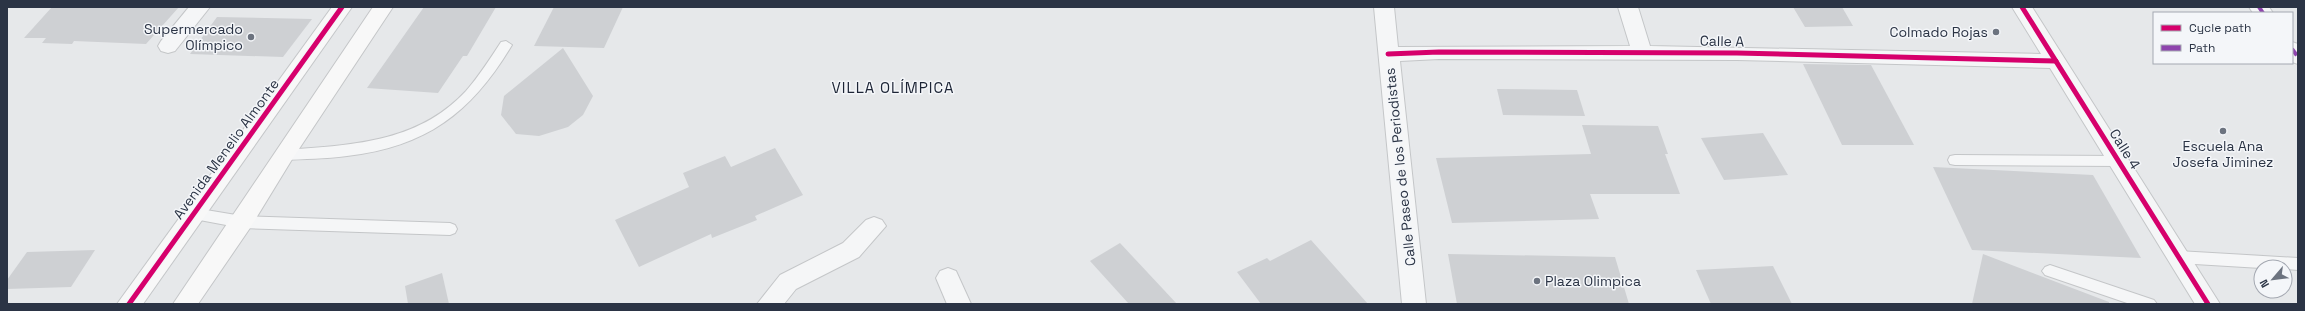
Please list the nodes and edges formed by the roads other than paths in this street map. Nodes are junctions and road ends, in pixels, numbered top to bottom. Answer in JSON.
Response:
{"nodes":[{"id":1,"x":200,"y":7,"type":"edge"},
{"id":2,"x":342,"y":7,"type":"edge"},
{"id":3,"x":383,"y":7,"type":"edge"},
{"id":4,"x":1384,"y":7,"type":"edge"},
{"id":5,"x":1628,"y":7,"type":"edge"},
{"id":6,"x":2022,"y":7,"type":"edge"},
{"id":7,"x":506,"y":45,"type":"dead end"},
{"id":8,"x":168,"y":46,"type":"dead end"},
{"id":9,"x":1642,"y":53,"type":"junction"},
{"id":10,"x":1388,"y":54,"type":"junction"},
{"id":11,"x":2056,"y":61,"type":"junction"},
{"id":12,"x":283,"y":155,"type":"junction"},
{"id":13,"x":1955,"y":160,"type":"dead end"},
{"id":14,"x":2119,"y":161,"type":"junction"},
{"id":15,"x":194,"y":214,"type":"junction"},
{"id":16,"x":242,"y":222,"type":"junction"},
{"id":17,"x":874,"y":226,"type":"dead end"},
{"id":18,"x":450,"y":229,"type":"dead end"},
{"id":19,"x":2178,"y":257,"type":"junction"},
{"id":20,"x":2298,"y":264,"type":"edge"},
{"id":21,"x":2050,"y":271,"type":"dead end"},
{"id":22,"x":948,"y":278,"type":"dead end"},
{"id":23,"x":130,"y":304,"type":"edge"},
{"id":24,"x":185,"y":304,"type":"edge"},
{"id":25,"x":769,"y":304,"type":"edge"},
{"id":26,"x":959,"y":304,"type":"edge"},
{"id":27,"x":1414,"y":304,"type":"edge"},
{"id":28,"x":2148,"y":304,"type":"edge"},
{"id":29,"x":2208,"y":304,"type":"edge"}],
"edges":[{"from":1,"to":8,"type":"street"},
{"from":2,"to":15,"type":"street","name":"Avenida Menelio Almonte"},
{"from":3,"to":12,"type":"street"},
{"from":4,"to":10,"type":"street","name":"Calle Paseo de los Periodistas"},
{"from":5,"to":9,"type":"street"},
{"from":6,"to":11,"type":"street","name":"Calle 4"},
{"from":7,"to":12,"type":"lane"},
{"from":9,"to":10,"type":"street","name":"Calle A"},
{"from":9,"to":11,"type":"street","name":"Calle A"},
{"from":10,"to":27,"type":"street","name":"Calle Paseo de los Periodistas"},
{"from":11,"to":14,"type":"street","name":"Calle 4"},
{"from":12,"to":16,"type":"street"},
{"from":13,"to":14,"type":"lane"},
{"from":14,"to":19,"type":"street","name":"Calle 4"},
{"from":15,"to":16,"type":"lane"},
{"from":15,"to":23,"type":"street","name":"Avenida Menelio Almonte"},
{"from":16,"to":18,"type":"lane"},
{"from":16,"to":24,"type":"street"},
{"from":17,"to":25,"type":"street"},
{"from":19,"to":20,"type":"lane"},
{"from":19,"to":29,"type":"street","name":"Calle 4"},
{"from":21,"to":28,"type":"lane"},
{"from":22,"to":26,"type":"street"}]}
